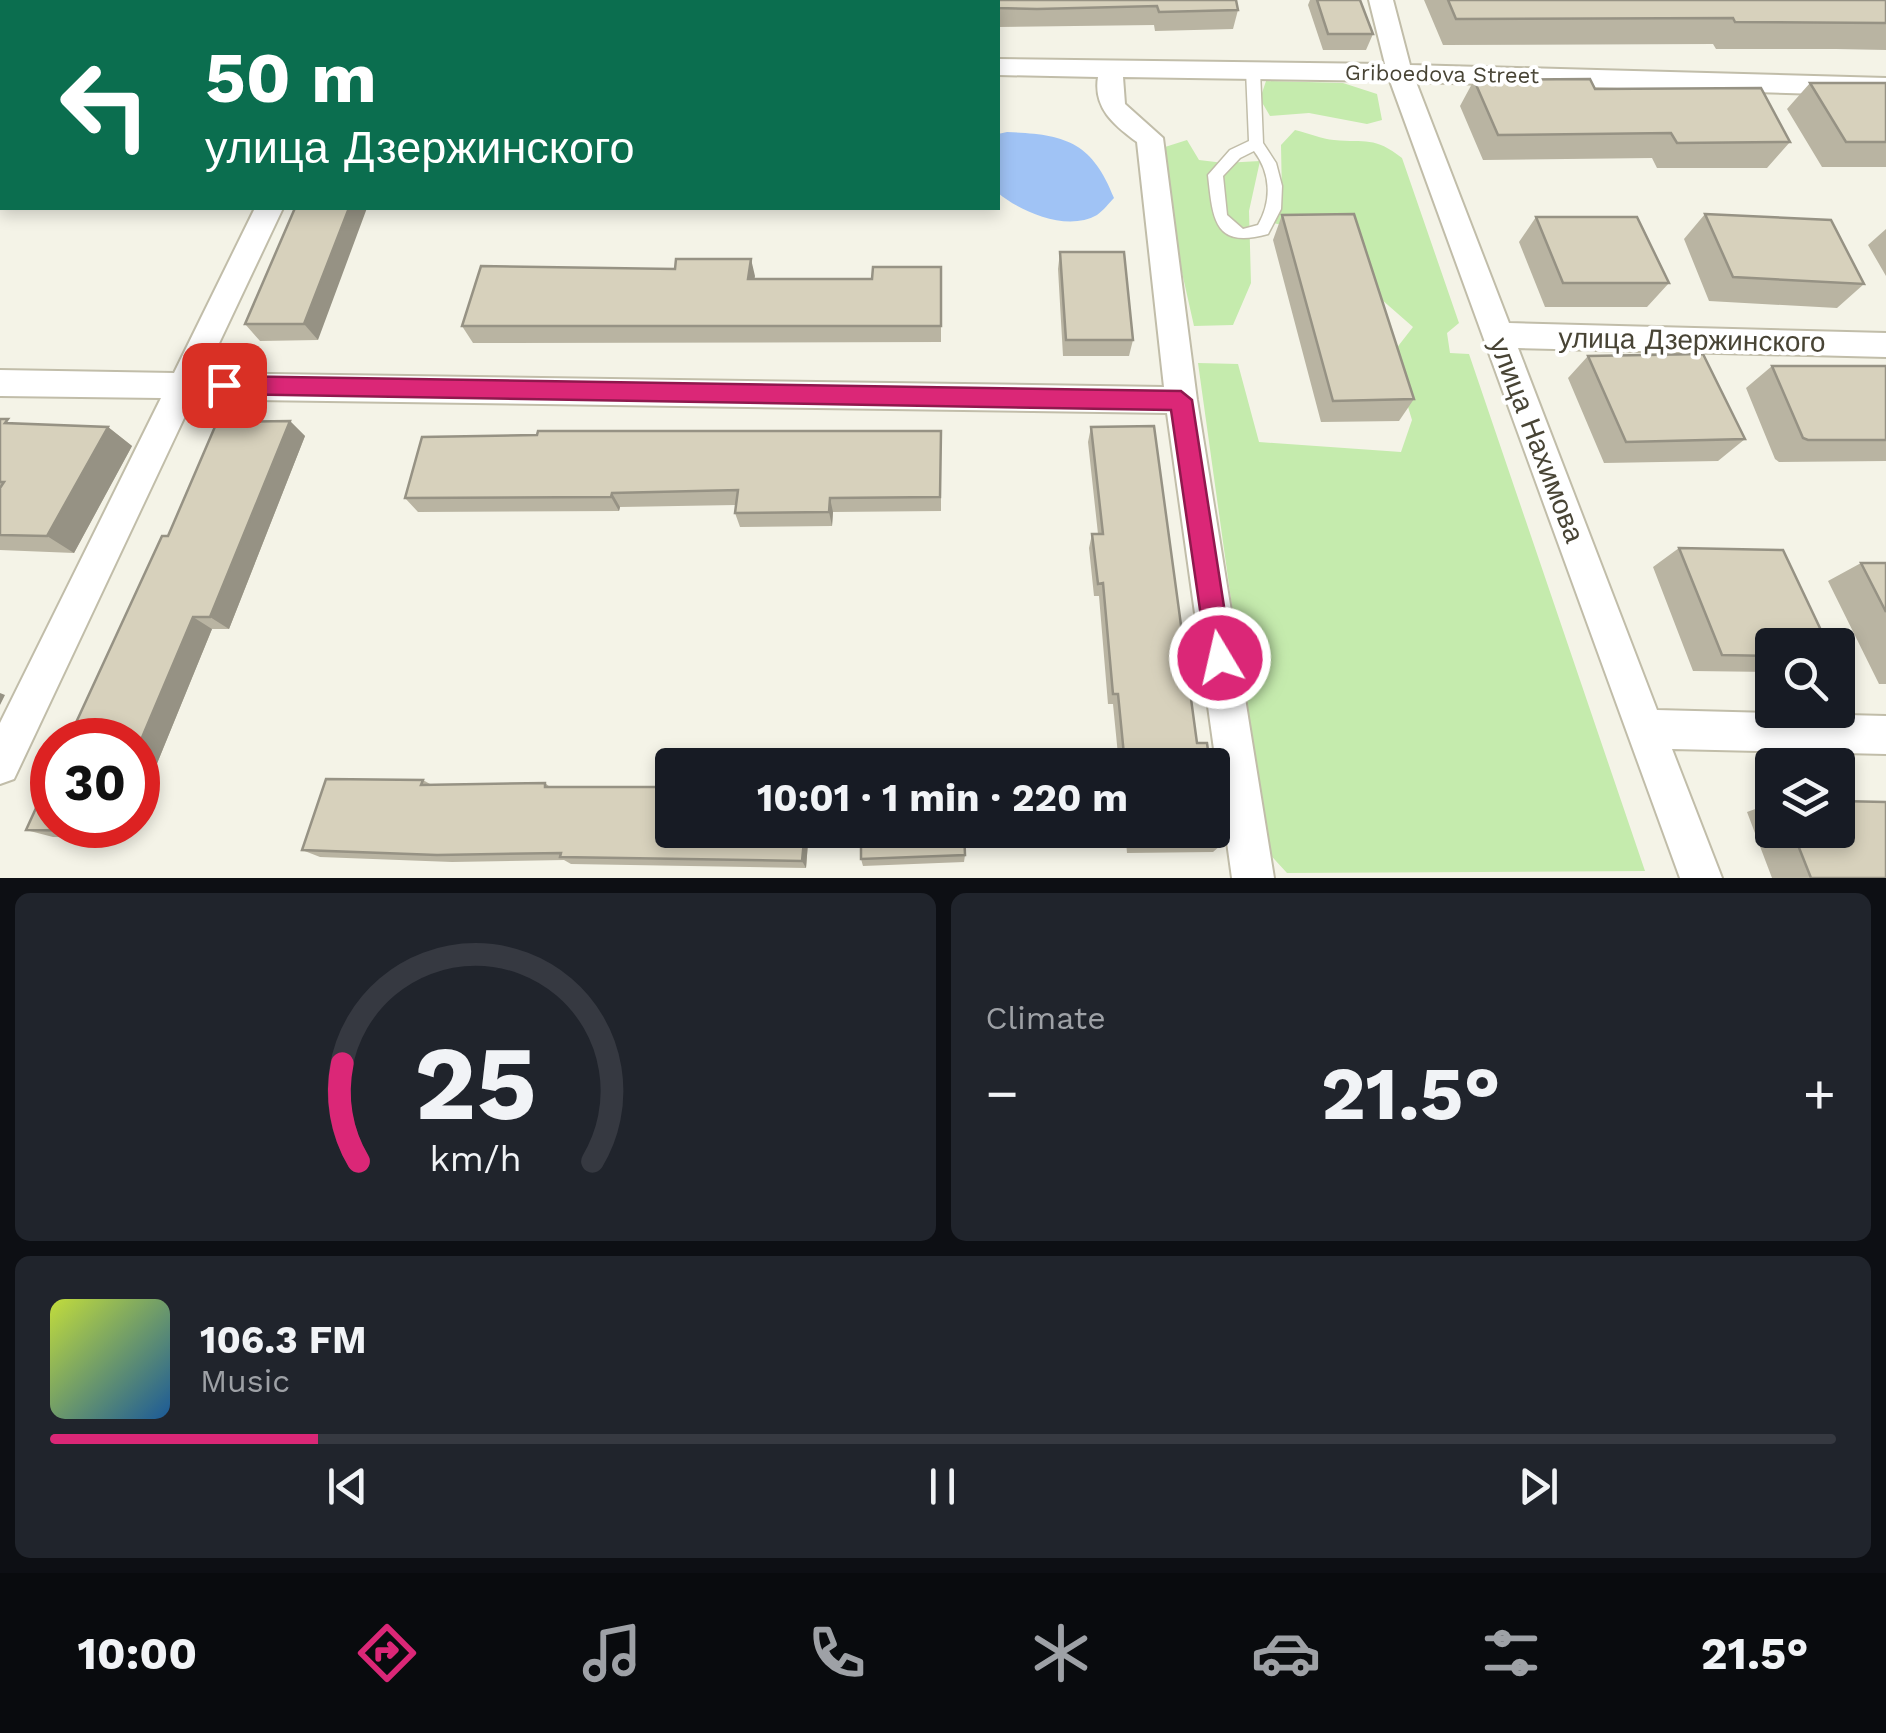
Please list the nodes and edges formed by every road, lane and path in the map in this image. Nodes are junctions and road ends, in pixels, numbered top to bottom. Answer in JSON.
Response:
{"nodes":[{"id":1,"x":1381,"y":0,"type":"edge"},
{"id":2,"x":1000,"y":67,"type":"edge"},
{"id":3,"x":1113,"y":68,"type":"junction"},
{"id":4,"x":1253,"y":70,"type":"junction"},
{"id":5,"x":1400,"y":73,"type":"junction"},
{"id":6,"x":1886,"y":87,"type":"edge"},
{"id":7,"x":1256,"y":144,"type":"junction"},
{"id":8,"x":268,"y":210,"type":"edge"},
{"id":9,"x":1497,"y":335,"type":"junction"},
{"id":10,"x":1886,"y":346,"type":"edge"},
{"id":11,"x":0,"y":383,"type":"edge"},
{"id":12,"x":184,"y":384,"type":"junction"},
{"id":13,"x":1181,"y":400,"type":"junction"},
{"id":14,"x":1646,"y":729,"type":"junction"},
{"id":15,"x":1886,"y":735,"type":"edge"},
{"id":16,"x":0,"y":766,"type":"edge"},
{"id":17,"x":1253,"y":878,"type":"edge"},
{"id":18,"x":1701,"y":878,"type":"edge"}],
"edges":[{"from":1,"to":5,"type":"street","name":"улица Нахимова"},
{"from":2,"to":3,"type":"street","name":"Griboedova Street"},
{"from":3,"to":4,"type":"street","name":"Griboedova Street"},
{"from":3,"to":13,"type":"street"},
{"from":4,"to":5,"type":"street","name":"Griboedova Street"},
{"from":4,"to":7,"type":"lane"},
{"from":5,"to":6,"type":"street","name":"Griboedova Street"},
{"from":5,"to":9,"type":"street","name":"улица Нахимова"},
{"from":7,"to":7,"type":"lane"},
{"from":8,"to":12,"type":"street"},
{"from":9,"to":10,"type":"street","name":"улица Дзержинского"},
{"from":9,"to":14,"type":"street","name":"улица Нахимова"},
{"from":11,"to":12,"type":"street"},
{"from":12,"to":13,"type":"street"},
{"from":12,"to":16,"type":"street"},
{"from":13,"to":17,"type":"street"},
{"from":14,"to":15,"type":"street"},
{"from":14,"to":18,"type":"street","name":"улица Нахимова"}]}
